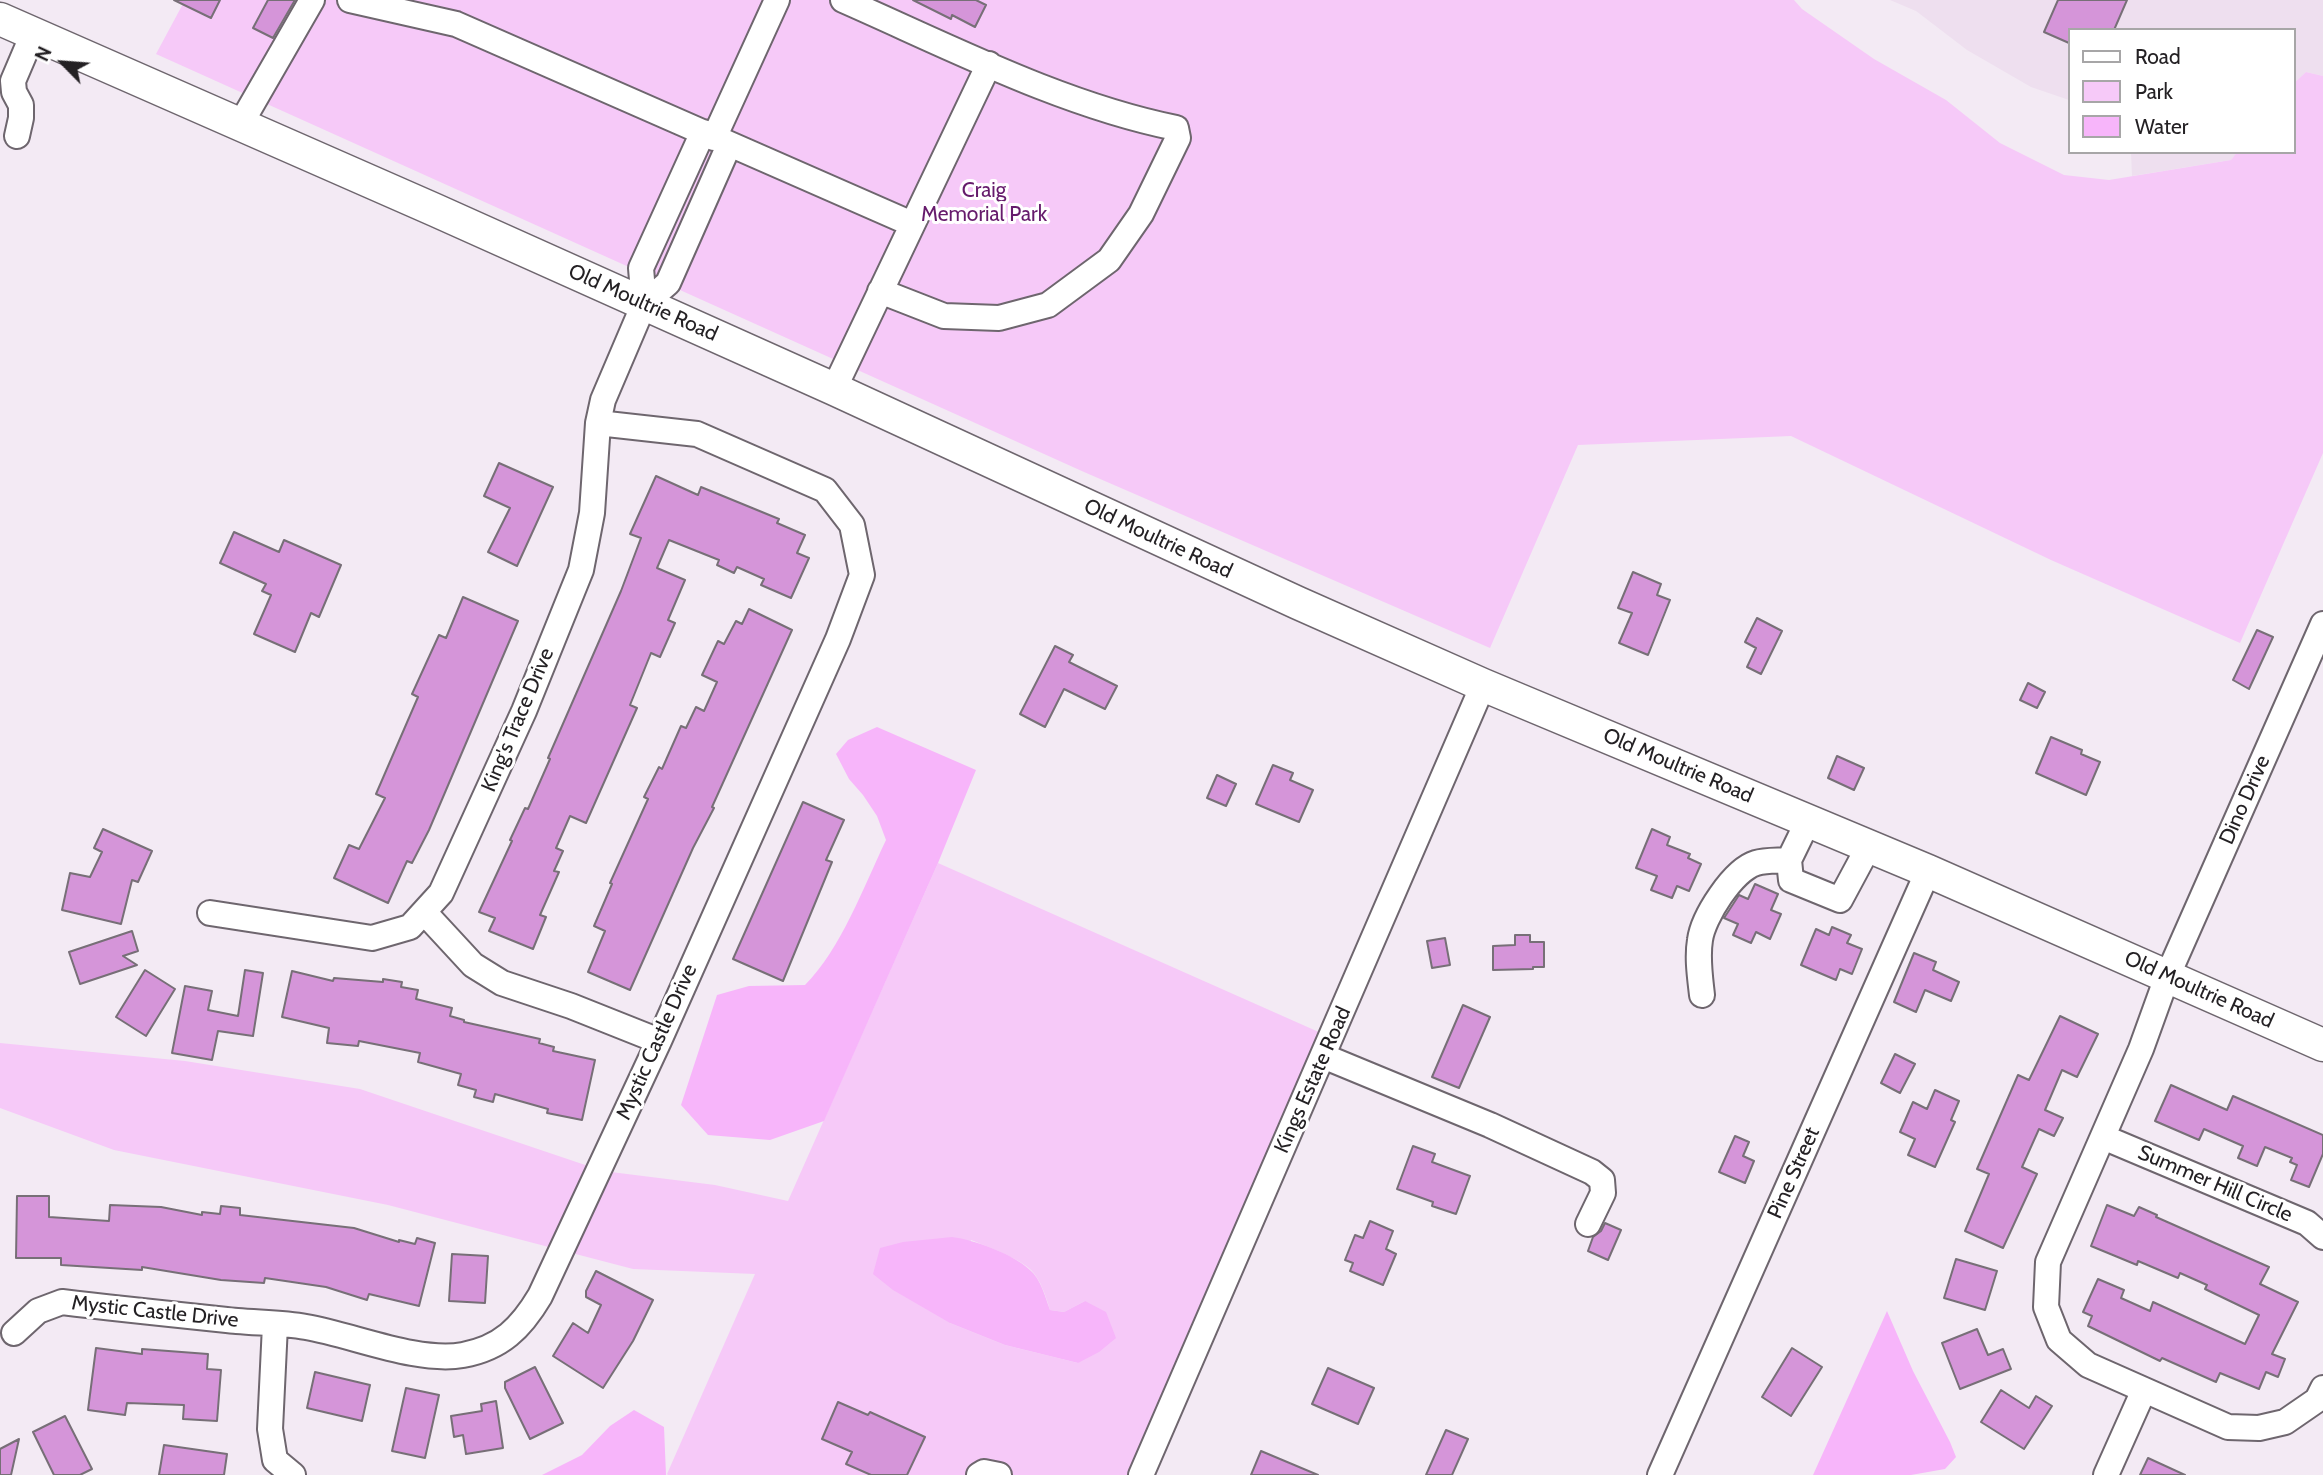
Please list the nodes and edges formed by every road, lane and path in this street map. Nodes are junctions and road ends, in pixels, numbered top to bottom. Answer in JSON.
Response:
{"nodes":[{"id":1,"x":312,"y":0,"type":"edge"},
{"id":2,"x":350,"y":0,"type":"edge"},
{"id":3,"x":777,"y":0,"type":"edge"},
{"id":4,"x":843,"y":0,"type":"edge"},
{"id":5,"x":0,"y":19,"type":"edge"},
{"id":6,"x":33,"y":34,"type":"junction"},
{"id":7,"x":989,"y":64,"type":"junction"},
{"id":8,"x":240,"y":125,"type":"junction"},
{"id":9,"x":17,"y":136,"type":"dead end"},
{"id":10,"x":715,"y":138,"type":"junction"},
{"id":11,"x":912,"y":224,"type":"junction"},
{"id":12,"x":880,"y":291,"type":"junction"},
{"id":13,"x":644,"y":304,"type":"junction"},
{"id":14,"x":834,"y":389,"type":"junction"},
{"id":15,"x":598,"y":423,"type":"junction"},
{"id":16,"x":2323,"y":624,"type":"edge"},
{"id":17,"x":1483,"y":685,"type":"junction"},
{"id":18,"x":1808,"y":821,"type":"junction"},
{"id":19,"x":1868,"y":846,"type":"junction"},
{"id":20,"x":1789,"y":860,"type":"junction"},
{"id":21,"x":1927,"y":871,"type":"junction"},
{"id":22,"x":424,"y":912,"type":"junction"},
{"id":23,"x":210,"y":913,"type":"dead end"},
{"id":24,"x":2168,"y":977,"type":"junction"},
{"id":25,"x":1702,"y":995,"type":"dead end"},
{"id":26,"x":659,"y":1041,"type":"junction"},
{"id":27,"x":2323,"y":1045,"type":"edge"},
{"id":28,"x":1323,"y":1056,"type":"junction"},
{"id":29,"x":2103,"y":1137,"type":"junction"},
{"id":30,"x":1588,"y":1224,"type":"dead end"},
{"id":31,"x":2323,"y":1237,"type":"edge"},
{"id":32,"x":275,"y":1325,"type":"junction"},
{"id":33,"x":14,"y":1333,"type":"dead end"},
{"id":34,"x":2323,"y":1388,"type":"edge"},
{"id":35,"x":2144,"y":1390,"type":"junction"},
{"id":36,"x":293,"y":1475,"type":"edge"},
{"id":37,"x":979,"y":1475,"type":"edge"},
{"id":38,"x":999,"y":1475,"type":"edge"},
{"id":39,"x":1141,"y":1475,"type":"edge"},
{"id":40,"x":1660,"y":1475,"type":"edge"},
{"id":41,"x":2106,"y":1475,"type":"edge"}],
"edges":[{"from":1,"to":8,"type":"street"},
{"from":2,"to":10,"type":"street"},
{"from":3,"to":10,"type":"street"},
{"from":4,"to":7,"type":"street"},
{"from":5,"to":6,"type":"main road","name":"Old Moultrie Road"},
{"from":6,"to":8,"type":"main road","name":"Old Moultrie Road"},
{"from":6,"to":9,"type":"street"},
{"from":7,"to":11,"type":"street"},
{"from":7,"to":12,"type":"street"},
{"from":8,"to":13,"type":"main road","name":"Old Moultrie Road"},
{"from":10,"to":11,"type":"street"},
{"from":10,"to":13,"type":"street"},
{"from":11,"to":12,"type":"street"},
{"from":12,"to":14,"type":"street"},
{"from":13,"to":14,"type":"main road","name":"Old Moultrie Road"},
{"from":13,"to":15,"type":"street","name":"King's Trace Drive"},
{"from":14,"to":17,"type":"main road","name":"Old Moultrie Road"},
{"from":15,"to":22,"type":"street","name":"King's Trace Drive"},
{"from":15,"to":26,"type":"street","name":"Mystic Castle Drive"},
{"from":16,"to":24,"type":"street","name":"Dino Drive"},
{"from":17,"to":18,"type":"main road","name":"Old Moultrie Road"},
{"from":17,"to":28,"type":"street","name":"Kings Estate Road"},
{"from":18,"to":19,"type":"main road","name":"Old Moultrie Road"},
{"from":18,"to":20,"type":"street"},
{"from":19,"to":20,"type":"street"},
{"from":19,"to":21,"type":"main road","name":"Old Moultrie Road"},
{"from":20,"to":25,"type":"street"},
{"from":21,"to":24,"type":"main road","name":"Old Moultrie Road"},
{"from":21,"to":40,"type":"street","name":"Pine Street"},
{"from":22,"to":23,"type":"street","name":"King's Trace Drive"},
{"from":22,"to":26,"type":"street"},
{"from":24,"to":27,"type":"main road","name":"Old Moultrie Road"},
{"from":24,"to":29,"type":"street"},
{"from":26,"to":32,"type":"street","name":"Mystic Castle Drive"},
{"from":28,"to":30,"type":"street"},
{"from":28,"to":39,"type":"street","name":"Kings Estate Road"},
{"from":29,"to":31,"type":"street","name":"Summer Hill Circle"},
{"from":29,"to":35,"type":"street"},
{"from":32,"to":33,"type":"street","name":"Mystic Castle Drive"},
{"from":32,"to":36,"type":"street"},
{"from":34,"to":35,"type":"street"},
{"from":35,"to":41,"type":"street"},
{"from":37,"to":38,"type":"street"}]}
